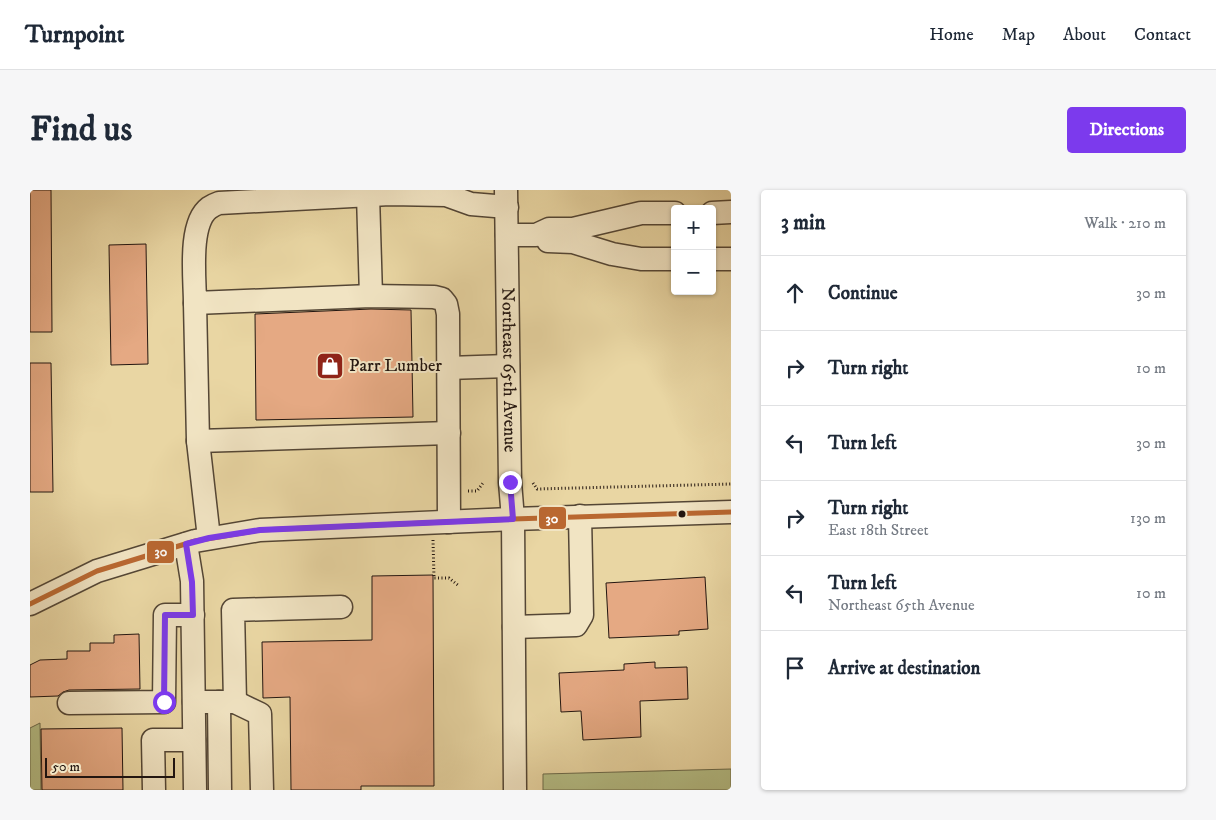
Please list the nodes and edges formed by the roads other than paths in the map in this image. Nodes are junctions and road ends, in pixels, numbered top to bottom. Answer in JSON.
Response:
{"nodes":[{"id":1,"x":368,"y":195,"type":"junction"},
{"id":2,"x":506,"y":199,"type":"edge"},
{"id":3,"x":731,"y":212,"type":"edge"},
{"id":4,"x":671,"y":213,"type":"edge"},
{"id":5,"x":716,"y":213,"type":"edge"},
{"id":6,"x":507,"y":235,"type":"junction"},
{"id":7,"x":536,"y":235,"type":"junction"},
{"id":8,"x":671,"y":259,"type":"edge"},
{"id":9,"x":716,"y":259,"type":"edge"},
{"id":10,"x":731,"y":259,"type":"edge"},
{"id":11,"x":371,"y":296,"type":"junction"},
{"id":12,"x":195,"y":302,"type":"junction"},
{"id":13,"x":508,"y":366,"type":"junction"},
{"id":14,"x":448,"y":368,"type":"junction"},
{"id":15,"x":448,"y":433,"type":"junction"},
{"id":16,"x":198,"y":441,"type":"junction"},
{"id":17,"x":731,"y":512,"type":"edge"},
{"id":18,"x":580,"y":516,"type":"junction"},
{"id":19,"x":513,"y":519,"type":"junction"},
{"id":20,"x":441,"y":522,"type":"junction"},
{"id":21,"x":209,"y":538,"type":"junction"},
{"id":22,"x":186,"y":544,"type":"junction"},
{"id":23,"x":30,"y":604,"type":"edge"},
{"id":24,"x":342,"y":607,"type":"dead end"},
{"id":25,"x":193,"y":615,"type":"junction"},
{"id":26,"x":514,"y":627,"type":"junction"},
{"id":27,"x":194,"y":702,"type":"junction"},
{"id":28,"x":227,"y":702,"type":"junction"},
{"id":29,"x":69,"y":704,"type":"dead end"},
{"id":30,"x":194,"y":740,"type":"junction"},
{"id":31,"x":154,"y":790,"type":"edge"},
{"id":32,"x":195,"y":790,"type":"edge"},
{"id":33,"x":220,"y":790,"type":"edge"},
{"id":34,"x":262,"y":790,"type":"edge"},
{"id":35,"x":516,"y":790,"type":"edge"}],
"edges":[{"from":1,"to":2,"type":"street"},
{"from":1,"to":11,"type":"street"},
{"from":1,"to":12,"type":"street"},
{"from":2,"to":6,"type":"street","name":"Northeast 65th Avenue"},
{"from":3,"to":5,"type":"street"},
{"from":4,"to":7,"type":"street"},
{"from":6,"to":7,"type":"street"},
{"from":6,"to":13,"type":"street","name":"Northeast 65th Avenue"},
{"from":7,"to":8,"type":"street"},
{"from":9,"to":10,"type":"street"},
{"from":11,"to":12,"type":"street"},
{"from":11,"to":14,"type":"street"},
{"from":12,"to":16,"type":"street"},
{"from":13,"to":14,"type":"street"},
{"from":13,"to":19,"type":"street","name":"Northeast 65th Avenue"},
{"from":14,"to":15,"type":"street"},
{"from":15,"to":16,"type":"street"},
{"from":15,"to":20,"type":"street"},
{"from":16,"to":21,"type":"street"},
{"from":17,"to":18,"type":"street"},
{"from":18,"to":19,"type":"street"},
{"from":18,"to":26,"type":"street"},
{"from":19,"to":20,"type":"street"},
{"from":19,"to":26,"type":"street","name":"Northeast 65th Avenue"},
{"from":20,"to":21,"type":"street"},
{"from":21,"to":22,"type":"street"},
{"from":22,"to":23,"type":"street"},
{"from":22,"to":25,"type":"street"},
{"from":24,"to":28,"type":"street"},
{"from":25,"to":27,"type":"street"},
{"from":25,"to":29,"type":"street"},
{"from":26,"to":35,"type":"street","name":"Northeast 65th Avenue"},
{"from":27,"to":28,"type":"street"},
{"from":27,"to":30,"type":"street"},
{"from":28,"to":33,"type":"street"},
{"from":28,"to":34,"type":"street"},
{"from":30,"to":31,"type":"street"},
{"from":30,"to":32,"type":"street"}]}
